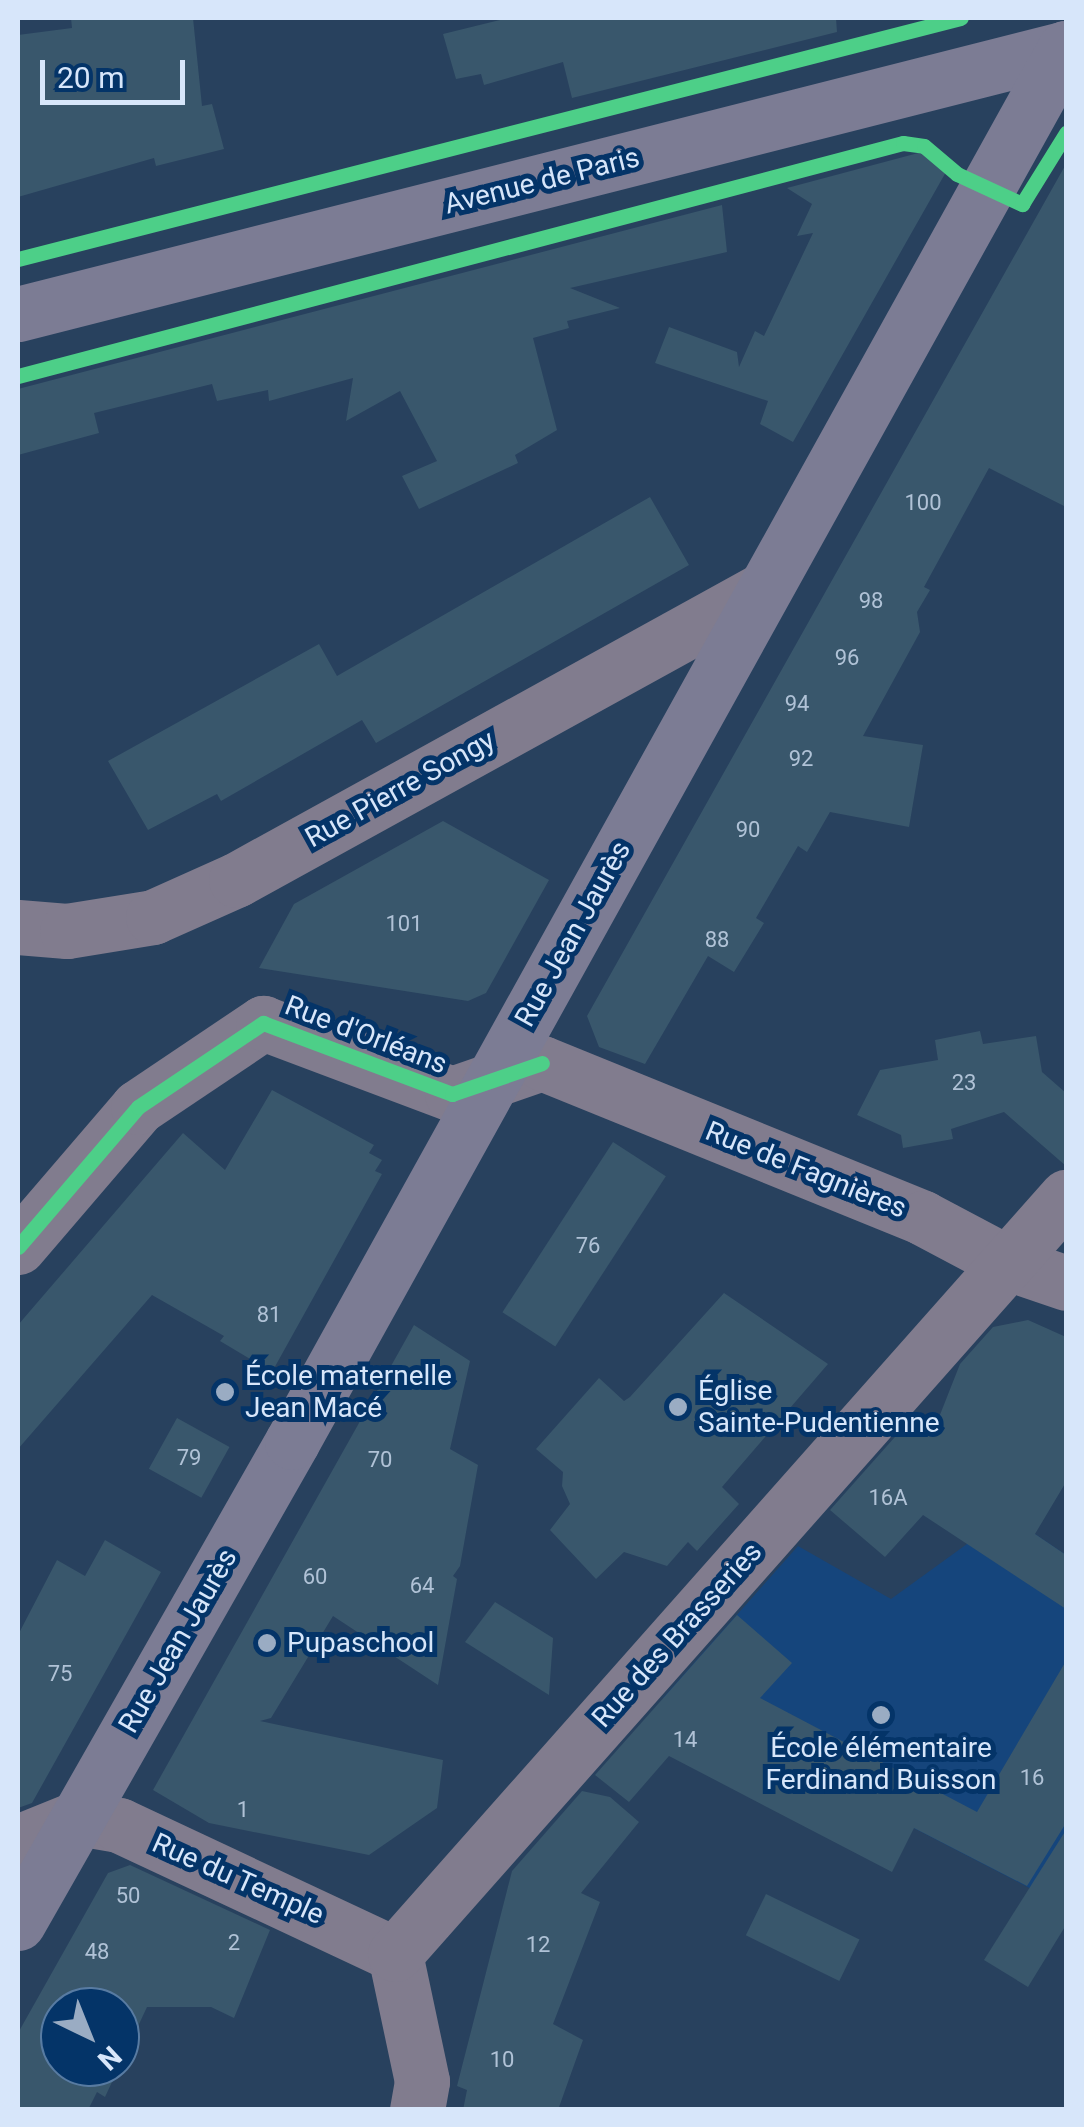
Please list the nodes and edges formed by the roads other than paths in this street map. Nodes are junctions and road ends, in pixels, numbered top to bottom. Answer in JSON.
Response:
{"nodes":[{"id":1,"x":1066,"y":48,"type":"edge"},
{"id":2,"x":18,"y":314,"type":"edge"},
{"id":3,"x":764,"y":589,"type":"junction"},
{"id":4,"x":18,"y":927,"type":"edge"},
{"id":5,"x":542,"y":1063,"type":"joint"},
{"id":6,"x":492,"y":1080,"type":"junction"},
{"id":7,"x":1066,"y":1198,"type":"edge"},
{"id":8,"x":18,"y":1248,"type":"edge"},
{"id":9,"x":1008,"y":1262,"type":"junction"},
{"id":10,"x":1066,"y":1283,"type":"edge"},
{"id":11,"x":76,"y":1818,"type":"junction"},
{"id":12,"x":18,"y":1842,"type":"edge"},
{"id":13,"x":18,"y":1923,"type":"edge"},
{"id":14,"x":394,"y":1954,"type":"junction"},
{"id":15,"x":417,"y":2110,"type":"edge"}],
"edges":[{"from":1,"to":2,"type":"main road","name":"Avenue de Paris"},
{"from":1,"to":3,"type":"main road","name":"Rue Jean Jaurès"},
{"from":3,"to":4,"type":"street","name":"Rue Pierre Songy"},
{"from":3,"to":6,"type":"main road","name":"Rue Jean Jaurès"},
{"from":5,"to":6,"type":"street","name":"Rue d'Orléans"},
{"from":5,"to":9,"type":"street","name":"Rue de Fagnières"},
{"from":6,"to":8,"type":"street","name":"Rue d'Orléans"},
{"from":6,"to":11,"type":"main road","name":"Rue Jean Jaurès"},
{"from":7,"to":9,"type":"street","name":"Rue des Brasseries"},
{"from":9,"to":10,"type":"street","name":"Rue de Fagnières"},
{"from":9,"to":14,"type":"street","name":"Rue des Brasseries"},
{"from":11,"to":12,"type":"street"},
{"from":11,"to":13,"type":"main road","name":"Rue Jean Jaurès"},
{"from":11,"to":14,"type":"street","name":"Rue du Temple"},
{"from":14,"to":15,"type":"street"}]}
